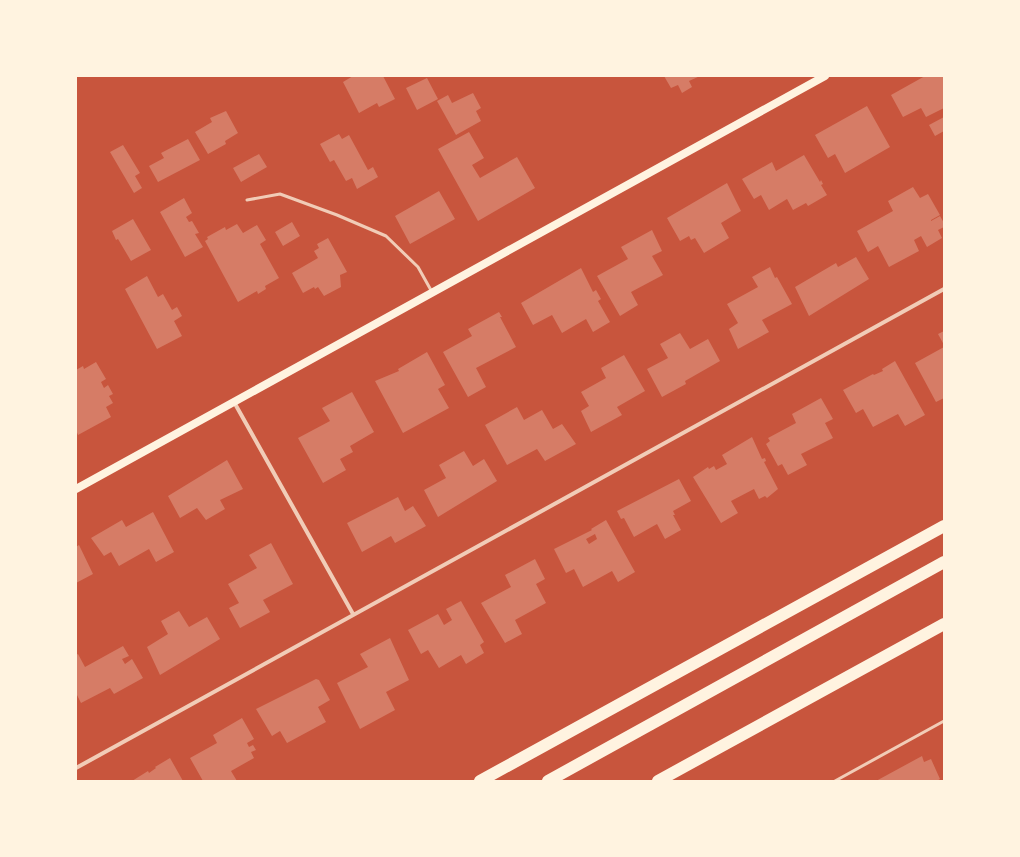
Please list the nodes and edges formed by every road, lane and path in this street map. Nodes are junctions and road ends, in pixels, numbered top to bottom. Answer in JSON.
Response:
{"nodes":[{"id":1,"x":825,"y":76,"type":"edge"},
{"id":2,"x":247,"y":200,"type":"dead end"},
{"id":3,"x":944,"y":289,"type":"edge"},
{"id":4,"x":432,"y":292,"type":"junction"},
{"id":5,"x":234,"y":402,"type":"junction"},
{"id":6,"x":76,"y":489,"type":"edge"},
{"id":7,"x":944,"y":526,"type":"edge"},
{"id":8,"x":944,"y":562,"type":"edge"},
{"id":9,"x":353,"y":614,"type":"junction"},
{"id":10,"x":944,"y":624,"type":"edge"},
{"id":11,"x":944,"y":721,"type":"edge"},
{"id":12,"x":76,"y":768,"type":"edge"},
{"id":13,"x":480,"y":781,"type":"edge"},
{"id":14,"x":548,"y":781,"type":"edge"},
{"id":15,"x":658,"y":781,"type":"edge"},
{"id":16,"x":835,"y":781,"type":"edge"}],
"edges":[{"from":1,"to":4,"type":"main road"},
{"from":2,"to":4,"type":"lane"},
{"from":3,"to":9,"type":"street"},
{"from":4,"to":5,"type":"main road"},
{"from":5,"to":6,"type":"main road"},
{"from":5,"to":9,"type":"street"},
{"from":7,"to":13,"type":"highway"},
{"from":8,"to":14,"type":"highway"},
{"from":9,"to":12,"type":"street"},
{"from":10,"to":15,"type":"highway"},
{"from":11,"to":16,"type":"lane"}]}
